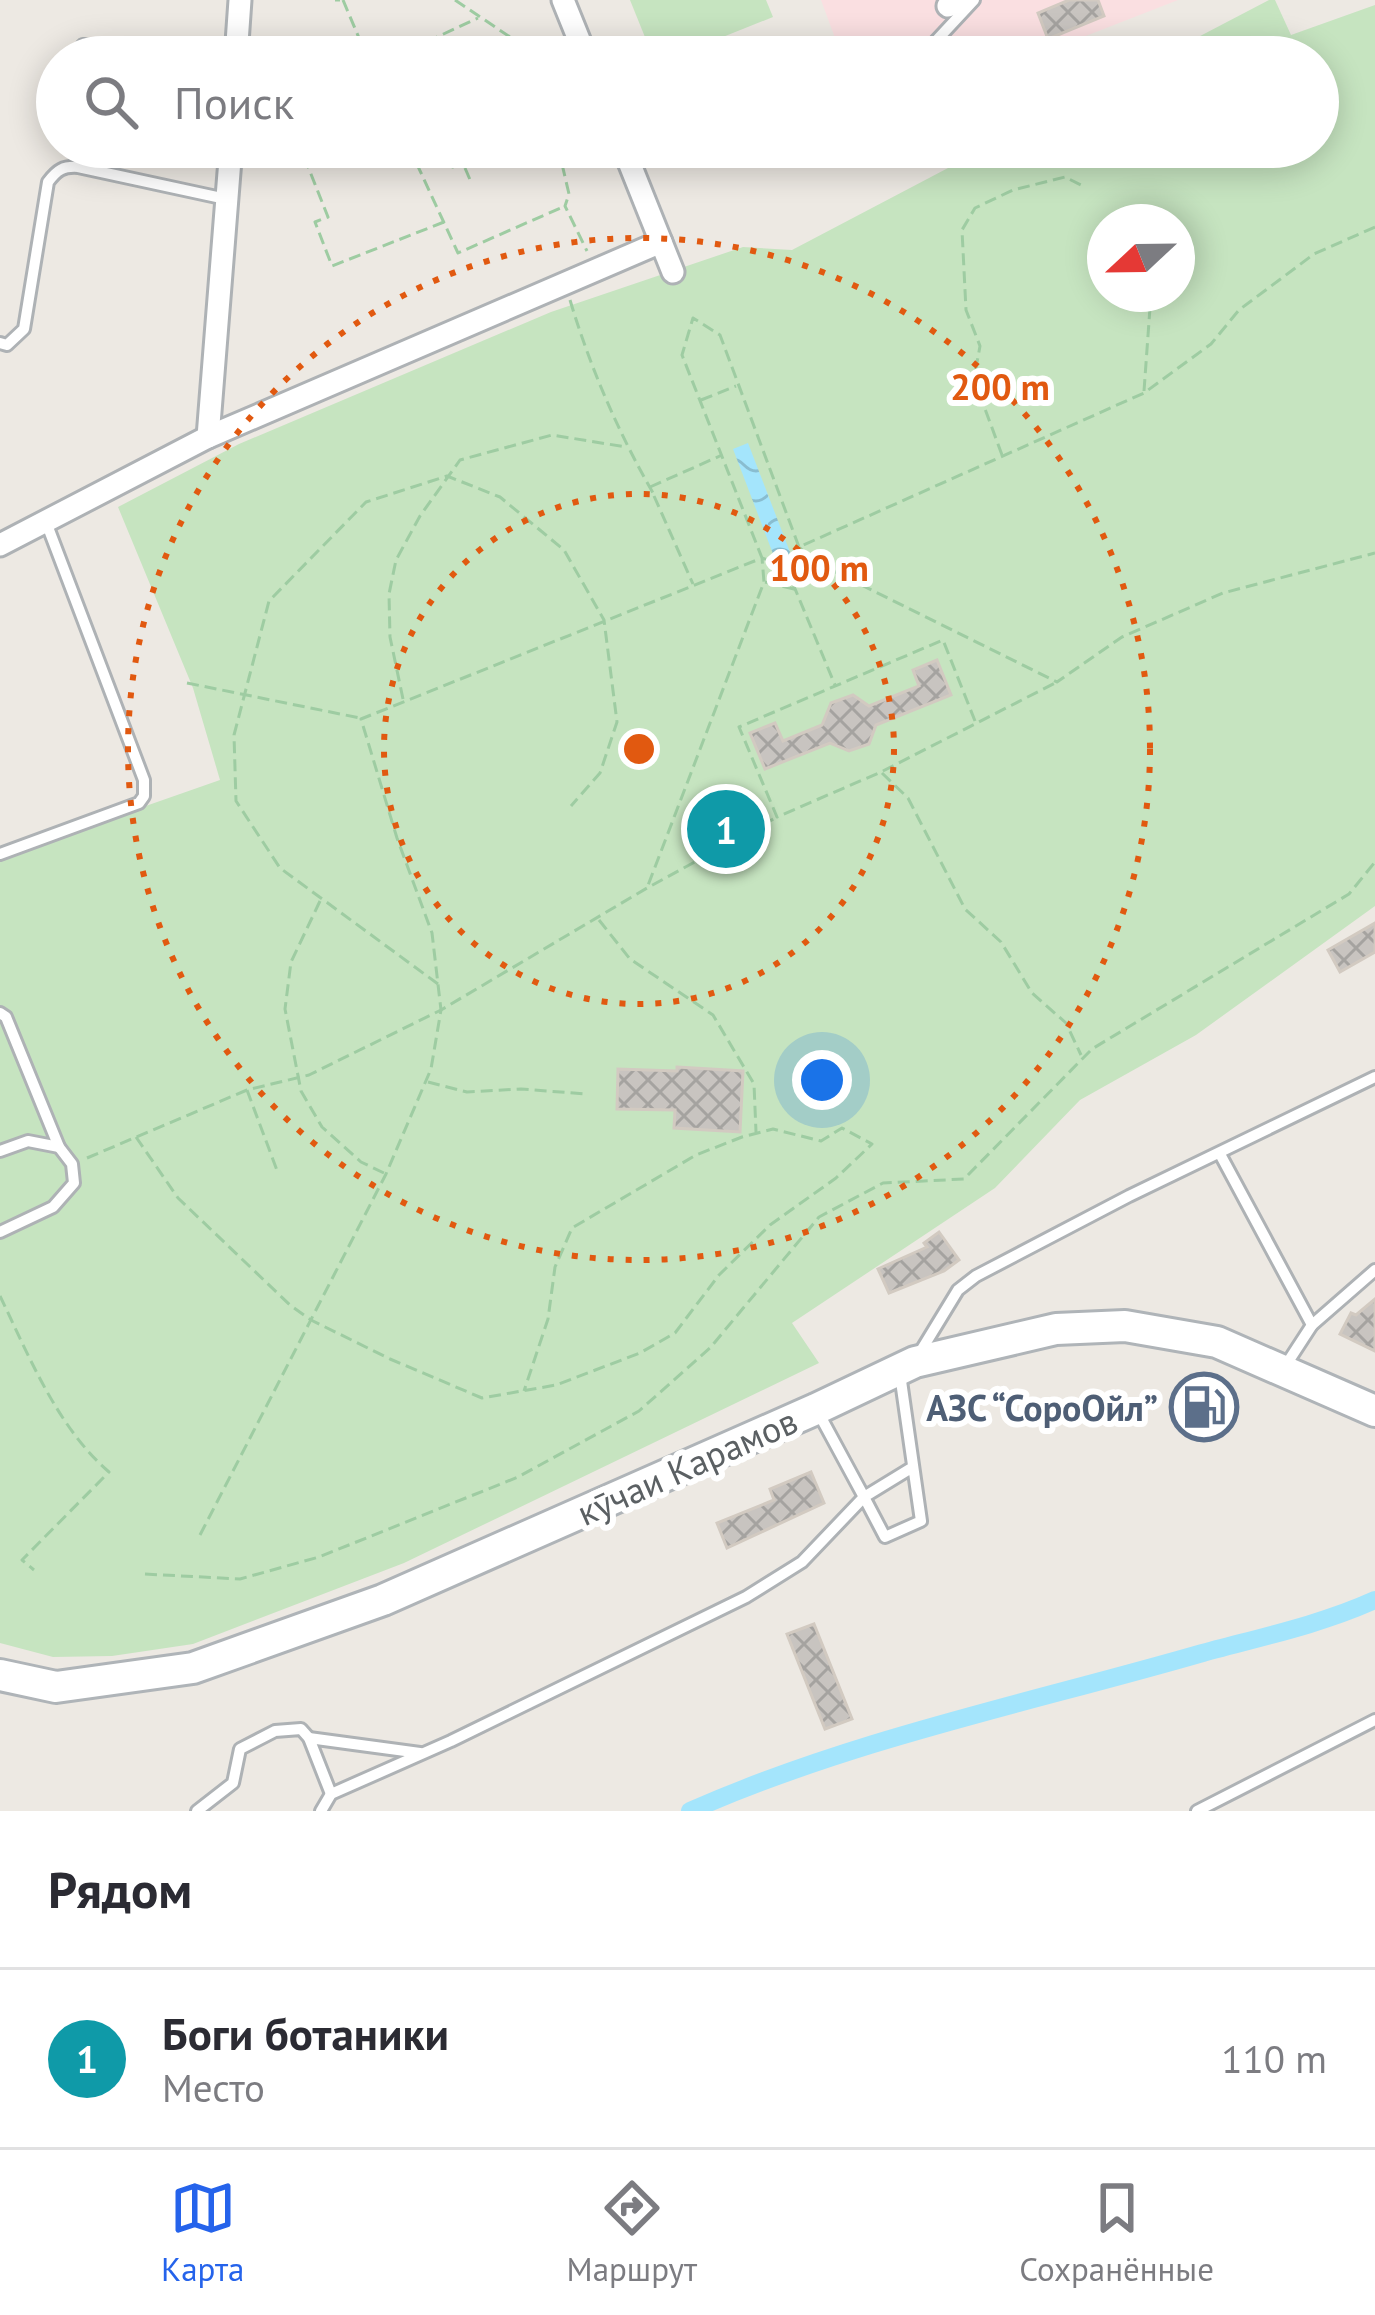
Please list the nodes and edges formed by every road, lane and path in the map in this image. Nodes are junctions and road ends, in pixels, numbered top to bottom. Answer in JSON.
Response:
{"nodes":[{"id":1,"x":240,"y":0,"type":"edge"},
{"id":2,"x":339,"y":0,"type":"edge"},
{"id":3,"x":455,"y":0,"type":"edge"},
{"id":4,"x":563,"y":0,"type":"edge"},
{"id":5,"x":974,"y":0,"type":"edge"},
{"id":6,"x":478,"y":18,"type":"junction"},
{"id":7,"x":237,"y":36,"type":"edge"},
{"id":8,"x":357,"y":36,"type":"edge"},
{"id":9,"x":439,"y":36,"type":"edge"},
{"id":10,"x":508,"y":36,"type":"edge"},
{"id":11,"x":578,"y":36,"type":"edge"},
{"id":12,"x":941,"y":36,"type":"edge"},
{"id":13,"x":62,"y":168,"type":"edge"},
{"id":14,"x":83,"y":168,"type":"edge"},
{"id":15,"x":229,"y":168,"type":"edge"},
{"id":16,"x":309,"y":168,"type":"edge"},
{"id":17,"x":418,"y":168,"type":"edge"},
{"id":18,"x":465,"y":168,"type":"edge"},
{"id":19,"x":562,"y":168,"type":"edge"},
{"id":20,"x":632,"y":168,"type":"edge"},
{"id":21,"x":471,"y":182,"type":"dead end"},
{"id":22,"x":1085,"y":187,"type":"dead end"},
{"id":23,"x":226,"y":199,"type":"junction"},
{"id":24,"x":565,"y":206,"type":"junction"},
{"id":25,"x":444,"y":222,"type":"junction"},
{"id":26,"x":1375,"y":227,"type":"edge"},
{"id":27,"x":662,"y":242,"type":"junction"},
{"id":28,"x":596,"y":268,"type":"junction"},
{"id":29,"x":674,"y":272,"type":"dead end"},
{"id":30,"x":565,"y":280,"type":"junction"},
{"id":31,"x":1150,"y":312,"type":"edge"},
{"id":32,"x":0,"y":344,"type":"edge"},
{"id":33,"x":738,"y":385,"type":"junction"},
{"id":34,"x":1144,"y":393,"type":"junction"},
{"id":35,"x":701,"y":400,"type":"junction"},
{"id":36,"x":208,"y":437,"type":"junction"},
{"id":37,"x":626,"y":447,"type":"junction"},
{"id":38,"x":724,"y":455,"type":"junction"},
{"id":39,"x":1003,"y":457,"type":"junction"},
{"id":40,"x":447,"y":476,"type":"junction"},
{"id":41,"x":653,"y":493,"type":"junction"},
{"id":42,"x":46,"y":522,"type":"junction"},
{"id":43,"x":0,"y":544,"type":"edge"},
{"id":44,"x":799,"y":547,"type":"junction"},
{"id":45,"x":1375,"y":553,"type":"edge"},
{"id":46,"x":762,"y":558,"type":"junction"},
{"id":47,"x":815,"y":562,"type":"junction"},
{"id":48,"x":785,"y":566,"type":"junction"},
{"id":49,"x":764,"y":582,"type":"junction"},
{"id":50,"x":693,"y":584,"type":"junction"},
{"id":51,"x":794,"y":589,"type":"junction"},
{"id":52,"x":604,"y":620,"type":"junction"},
{"id":53,"x":187,"y":682,"type":"dead end"},
{"id":54,"x":1057,"y":682,"type":"junction"},
{"id":55,"x":836,"y":685,"type":"junction"},
{"id":56,"x":244,"y":697,"type":"junction"},
{"id":57,"x":404,"y":701,"type":"junction"},
{"id":58,"x":362,"y":718,"type":"junction"},
{"id":59,"x":975,"y":721,"type":"junction"},
{"id":60,"x":881,"y":772,"type":"junction"},
{"id":61,"x":571,"y":806,"type":"dead end"},
{"id":62,"x":776,"y":817,"type":"junction"},
{"id":63,"x":0,"y":854,"type":"edge"},
{"id":64,"x":1375,"y":862,"type":"edge"},
{"id":65,"x":647,"y":888,"type":"junction"},
{"id":66,"x":320,"y":899,"type":"junction"},
{"id":67,"x":597,"y":917,"type":"junction"},
{"id":68,"x":438,"y":984,"type":"junction"},
{"id":69,"x":441,"y":1010,"type":"junction"},
{"id":70,"x":0,"y":1013,"type":"edge"},
{"id":71,"x":1083,"y":1058,"type":"junction"},
{"id":72,"x":298,"y":1077,"type":"junction"},
{"id":73,"x":1375,"y":1077,"type":"edge"},
{"id":74,"x":426,"y":1081,"type":"junction"},
{"id":75,"x":247,"y":1090,"type":"junction"},
{"id":76,"x":586,"y":1094,"type":"dead end"},
{"id":77,"x":756,"y":1133,"type":"junction"},
{"id":78,"x":136,"y":1137,"type":"junction"},
{"id":79,"x":59,"y":1147,"type":"junction"},
{"id":80,"x":0,"y":1151,"type":"edge"},
{"id":81,"x":1220,"y":1154,"type":"junction"},
{"id":82,"x":72,"y":1164,"type":"junction"},
{"id":83,"x":278,"y":1172,"type":"dead end"},
{"id":84,"x":386,"y":1174,"type":"junction"},
{"id":85,"x":0,"y":1232,"type":"edge"},
{"id":86,"x":1375,"y":1270,"type":"edge"},
{"id":87,"x":0,"y":1296,"type":"edge"},
{"id":88,"x":310,"y":1320,"type":"junction"},
{"id":89,"x":1312,"y":1325,"type":"junction"},
{"id":90,"x":907,"y":1366,"type":"junction"},
{"id":91,"x":1283,"y":1371,"type":"junction"},
{"id":92,"x":524,"y":1390,"type":"junction"},
{"id":93,"x":816,"y":1409,"type":"junction"},
{"id":94,"x":1375,"y":1411,"type":"edge"},
{"id":95,"x":913,"y":1467,"type":"junction"},
{"id":96,"x":864,"y":1497,"type":"junction"},
{"id":97,"x":200,"y":1535,"type":"dead end"},
{"id":98,"x":34,"y":1570,"type":"dead end"},
{"id":99,"x":145,"y":1574,"type":"dead end"},
{"id":100,"x":0,"y":1675,"type":"edge"},
{"id":101,"x":1375,"y":1720,"type":"edge"},
{"id":102,"x":309,"y":1738,"type":"junction"},
{"id":103,"x":423,"y":1753,"type":"junction"},
{"id":104,"x":331,"y":1794,"type":"junction"},
{"id":105,"x":197,"y":1811,"type":"edge"},
{"id":106,"x":321,"y":1811,"type":"edge"},
{"id":107,"x":1197,"y":1811,"type":"edge"}],
"edges":[{"from":1,"to":7,"type":"street"},
{"from":2,"to":8,"type":"path"},
{"from":3,"to":6,"type":"path"},
{"from":4,"to":11,"type":"street"},
{"from":5,"to":12,"type":"lane"},
{"from":6,"to":9,"type":"path"},
{"from":6,"to":10,"type":"path"},
{"from":13,"to":32,"type":"lane"},
{"from":14,"to":23,"type":"lane"},
{"from":15,"to":23,"type":"street"},
{"from":16,"to":25,"type":"path"},
{"from":17,"to":25,"type":"path"},
{"from":18,"to":21,"type":"path"},
{"from":19,"to":24,"type":"path"},
{"from":20,"to":27,"type":"street"},
{"from":22,"to":39,"type":"path"},
{"from":23,"to":36,"type":"street"},
{"from":24,"to":25,"type":"path"},
{"from":24,"to":28,"type":"path"},
{"from":26,"to":34,"type":"path"},
{"from":27,"to":28,"type":"street"},
{"from":27,"to":29,"type":"street"},
{"from":28,"to":30,"type":"street"},
{"from":30,"to":36,"type":"street"},
{"from":30,"to":37,"type":"path"},
{"from":31,"to":34,"type":"path"},
{"from":33,"to":35,"type":"path"},
{"from":33,"to":35,"type":"path"},
{"from":33,"to":44,"type":"path"},
{"from":34,"to":39,"type":"path"},
{"from":35,"to":38,"type":"path"},
{"from":36,"to":42,"type":"street"},
{"from":37,"to":40,"type":"path"},
{"from":37,"to":41,"type":"path"},
{"from":38,"to":41,"type":"path"},
{"from":38,"to":46,"type":"path"},
{"from":39,"to":44,"type":"path"},
{"from":40,"to":52,"type":"path"},
{"from":40,"to":56,"type":"path"},
{"from":40,"to":57,"type":"path"},
{"from":41,"to":50,"type":"path"},
{"from":42,"to":43,"type":"street"},
{"from":42,"to":63,"type":"lane"},
{"from":44,"to":47,"type":"path"},
{"from":44,"to":48,"type":"path"},
{"from":45,"to":54,"type":"path"},
{"from":46,"to":48,"type":"path"},
{"from":46,"to":49,"type":"path"},
{"from":46,"to":50,"type":"path"},
{"from":47,"to":51,"type":"path"},
{"from":47,"to":54,"type":"path"},
{"from":48,"to":51,"type":"path"},
{"from":49,"to":51,"type":"path"},
{"from":49,"to":65,"type":"path"},
{"from":50,"to":52,"type":"path"},
{"from":51,"to":55,"type":"path"},
{"from":52,"to":57,"type":"path"},
{"from":52,"to":61,"type":"path"},
{"from":53,"to":56,"type":"path"},
{"from":54,"to":59,"type":"path"},
{"from":55,"to":59,"type":"path"},
{"from":55,"to":62,"type":"path"},
{"from":56,"to":58,"type":"path"},
{"from":56,"to":66,"type":"path"},
{"from":57,"to":58,"type":"path"},
{"from":58,"to":68,"type":"path"},
{"from":59,"to":60,"type":"path"},
{"from":60,"to":62,"type":"path"},
{"from":60,"to":71,"type":"path"},
{"from":62,"to":65,"type":"path"},
{"from":64,"to":71,"type":"path"},
{"from":65,"to":67,"type":"path"},
{"from":66,"to":68,"type":"path"},
{"from":66,"to":72,"type":"path"},
{"from":67,"to":69,"type":"path"},
{"from":67,"to":77,"type":"path"},
{"from":68,"to":69,"type":"path"},
{"from":69,"to":72,"type":"path"},
{"from":69,"to":74,"type":"path"},
{"from":70,"to":79,"type":"lane"},
{"from":71,"to":99,"type":"path"},
{"from":72,"to":75,"type":"path"},
{"from":72,"to":84,"type":"path"},
{"from":73,"to":81,"type":"lane"},
{"from":74,"to":76,"type":"path"},
{"from":74,"to":84,"type":"path"},
{"from":75,"to":78,"type":"path"},
{"from":75,"to":83,"type":"path"},
{"from":77,"to":92,"type":"path"},
{"from":77,"to":92,"type":"path"},
{"from":78,"to":82,"type":"path"},
{"from":78,"to":88,"type":"path"},
{"from":79,"to":80,"type":"lane"},
{"from":79,"to":82,"type":"lane"},
{"from":81,"to":89,"type":"lane"},
{"from":81,"to":90,"type":"lane"},
{"from":82,"to":85,"type":"lane"},
{"from":84,"to":88,"type":"path"},
{"from":86,"to":89,"type":"lane"},
{"from":87,"to":98,"type":"path"},
{"from":88,"to":92,"type":"path"},
{"from":88,"to":97,"type":"path"},
{"from":89,"to":91,"type":"lane"},
{"from":90,"to":91,"type":"main road","name":"кӯчаи Карамов"},
{"from":90,"to":93,"type":"main road","name":"кӯчаи Карамов"},
{"from":90,"to":95,"type":"lane"},
{"from":91,"to":94,"type":"main road","name":"кӯчаи Карамов"},
{"from":93,"to":96,"type":"lane"},
{"from":93,"to":100,"type":"main road","name":"кӯчаи Карамов"},
{"from":95,"to":96,"type":"lane"},
{"from":95,"to":96,"type":"lane"},
{"from":96,"to":103,"type":"lane"},
{"from":101,"to":107,"type":"lane"},
{"from":102,"to":103,"type":"lane"},
{"from":102,"to":104,"type":"lane"},
{"from":102,"to":105,"type":"lane"},
{"from":103,"to":104,"type":"lane"},
{"from":104,"to":106,"type":"lane"}]}
